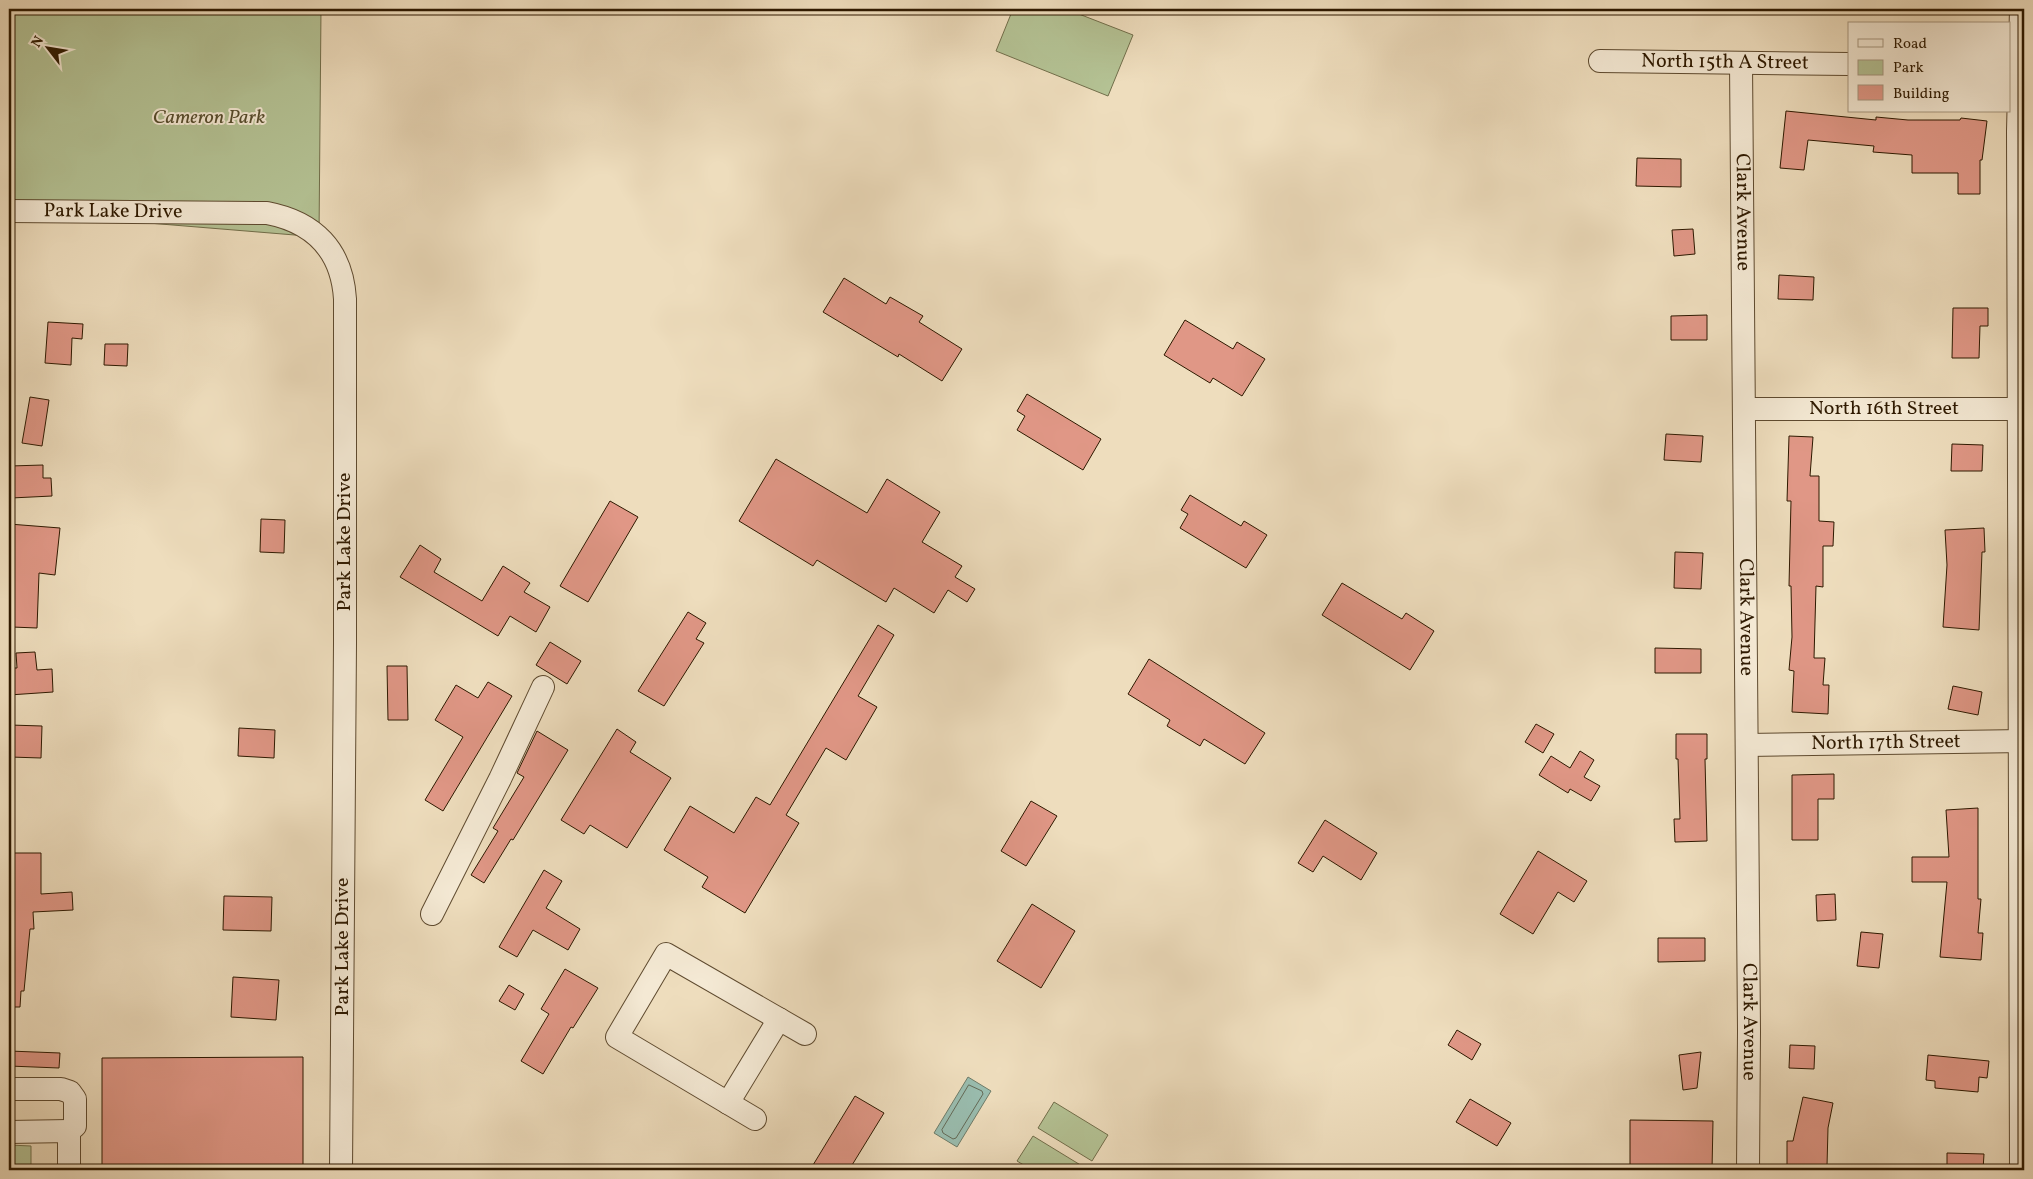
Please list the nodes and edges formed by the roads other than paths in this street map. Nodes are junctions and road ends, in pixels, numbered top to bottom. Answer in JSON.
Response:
{"nodes":[{"id":1,"x":2021,"y":9,"type":"edge"},
{"id":2,"x":1600,"y":61,"type":"dead end"},
{"id":3,"x":1741,"y":63,"type":"junction"},
{"id":4,"x":1848,"y":64,"type":"edge"},
{"id":5,"x":2018,"y":65,"type":"edge"},
{"id":6,"x":9,"y":210,"type":"edge"},
{"id":7,"x":1744,"y":409,"type":"junction"},
{"id":8,"x":2021,"y":409,"type":"edge"},
{"id":9,"x":543,"y":687,"type":"dead end"},
{"id":10,"x":2022,"y":741,"type":"edge"},
{"id":11,"x":1747,"y":745,"type":"junction"},
{"id":12,"x":432,"y":914,"type":"dead end"},
{"id":13,"x":779,"y":1019,"type":"junction"},
{"id":14,"x":805,"y":1034,"type":"dead end"},
{"id":15,"x":9,"y":1089,"type":"edge"},
{"id":16,"x":728,"y":1103,"type":"junction"},
{"id":17,"x":755,"y":1118,"type":"dead end"},
{"id":18,"x":69,"y":1131,"type":"junction"},
{"id":19,"x":9,"y":1132,"type":"edge"},
{"id":20,"x":69,"y":1170,"type":"edge"},
{"id":21,"x":341,"y":1170,"type":"edge"},
{"id":22,"x":1748,"y":1170,"type":"edge"},
{"id":23,"x":2021,"y":1170,"type":"edge"}],
"edges":[{"from":1,"to":5,"type":"street"},
{"from":2,"to":3,"type":"street","name":"North 15th A Street"},
{"from":3,"to":4,"type":"street","name":"North 15th A Street"},
{"from":3,"to":7,"type":"street","name":"Clark Avenue"},
{"from":5,"to":8,"type":"street"},
{"from":6,"to":21,"type":"street","name":"Park Lake Drive"},
{"from":7,"to":8,"type":"street","name":"North 16th Street"},
{"from":7,"to":11,"type":"street","name":"Clark Avenue"},
{"from":8,"to":10,"type":"street"},
{"from":9,"to":12,"type":"street"},
{"from":10,"to":11,"type":"street","name":"North 17th Street"},
{"from":10,"to":23,"type":"street"},
{"from":11,"to":22,"type":"street","name":"Clark Avenue"},
{"from":13,"to":14,"type":"street"},
{"from":13,"to":16,"type":"street"},
{"from":13,"to":16,"type":"street"},
{"from":15,"to":18,"type":"street"},
{"from":16,"to":17,"type":"street"},
{"from":18,"to":19,"type":"street"},
{"from":18,"to":20,"type":"street"}]}
